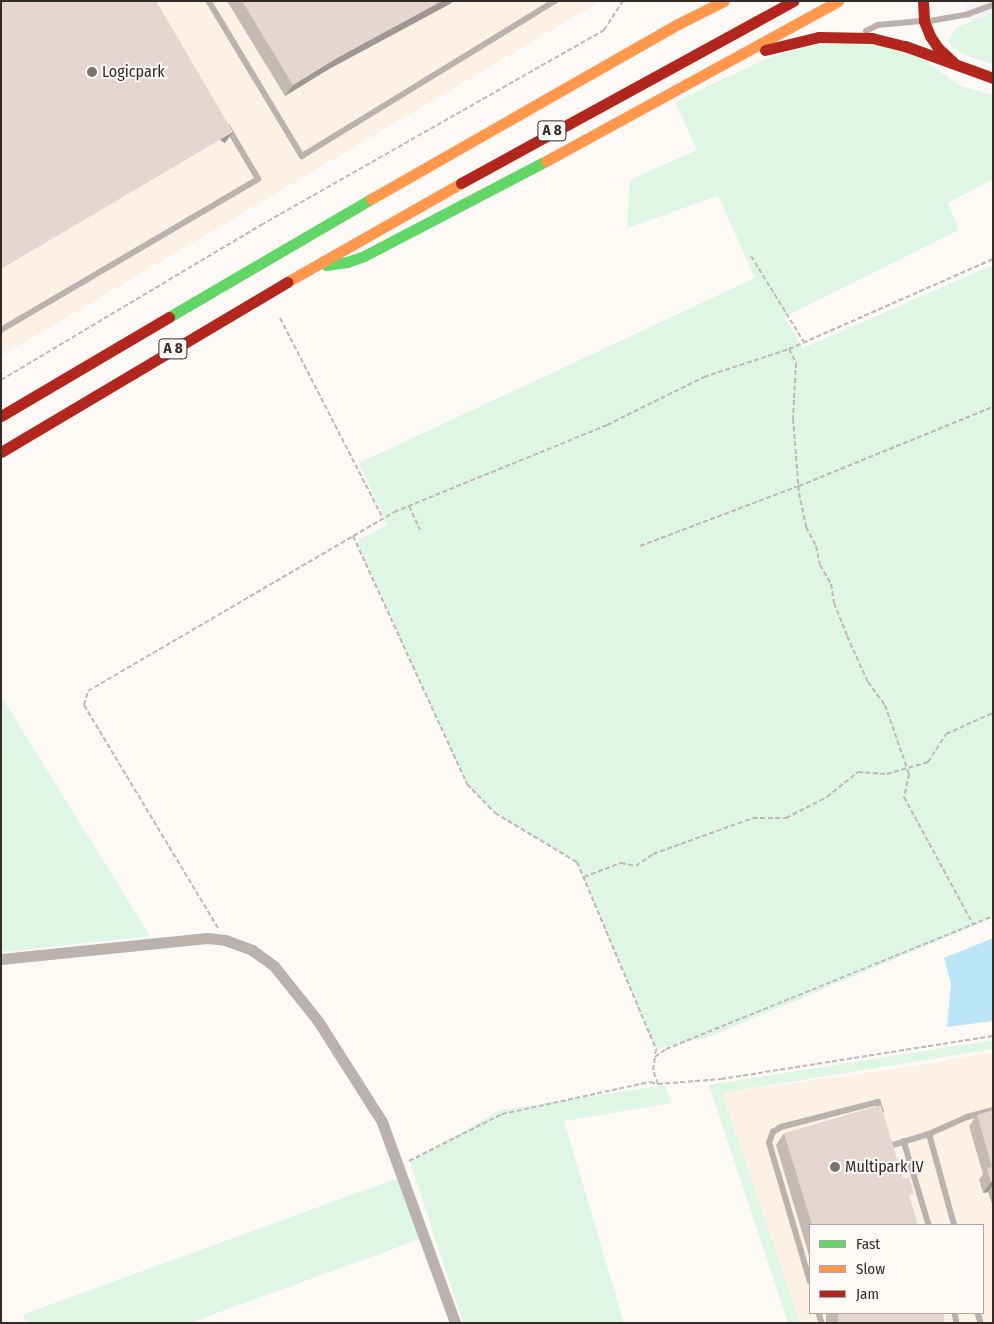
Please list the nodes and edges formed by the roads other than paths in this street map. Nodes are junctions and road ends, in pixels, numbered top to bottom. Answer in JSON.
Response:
{"nodes":[{"id":1,"x":210,"y":1,"type":"edge"},
{"id":2,"x":555,"y":1,"type":"edge"},
{"id":3,"x":711,"y":1,"type":"edge"},
{"id":4,"x":724,"y":1,"type":"edge"},
{"id":5,"x":793,"y":1,"type":"edge"},
{"id":6,"x":838,"y":1,"type":"edge"},
{"id":7,"x":922,"y":1,"type":"edge"},
{"id":8,"x":993,"y":5,"type":"edge"},
{"id":9,"x":924,"y":21,"type":"junction"},
{"id":10,"x":678,"y":24,"type":"junction"},
{"id":11,"x":854,"y":36,"type":"junction"},
{"id":12,"x":711,"y":69,"type":"junction"},
{"id":13,"x":961,"y":69,"type":"junction"},
{"id":14,"x":993,"y":78,"type":"edge"},
{"id":15,"x":223,"y":120,"type":"edge"},
{"id":16,"x":313,"y":266,"type":"junction"},
{"id":17,"x":1,"y":330,"type":"edge"},
{"id":18,"x":1,"y":416,"type":"edge"},
{"id":19,"x":1,"y":452,"type":"edge"},
{"id":20,"x":1,"y":959,"type":"edge"},
{"id":21,"x":993,"y":1110,"type":"edge"},
{"id":22,"x":883,"y":1119,"type":"edge"},
{"id":23,"x":928,"y":1134,"type":"junction"},
{"id":24,"x":888,"y":1137,"type":"edge"},
{"id":25,"x":904,"y":1141,"type":"junction"},
{"id":26,"x":929,"y":1224,"type":"edge"},
{"id":27,"x":954,"y":1224,"type":"edge"},
{"id":28,"x":809,"y":1279,"type":"edge"},
{"id":29,"x":455,"y":1323,"type":"edge"}],
"edges":[{"from":1,"to":2,"type":"lane"},
{"from":3,"to":10,"type":"highway"},
{"from":4,"to":10,"type":"highway","number":"A 8"},
{"from":5,"to":16,"type":"highway","number":"A 8"},
{"from":6,"to":12,"type":"highway"},
{"from":7,"to":9,"type":"highway"},
{"from":8,"to":9,"type":"lane"},
{"from":9,"to":11,"type":"lane"},
{"from":9,"to":13,"type":"highway"},
{"from":10,"to":18,"type":"highway","number":"A 8"},
{"from":11,"to":12,"type":"highway"},
{"from":11,"to":13,"type":"highway"},
{"from":12,"to":16,"type":"highway"},
{"from":13,"to":14,"type":"highway"},
{"from":15,"to":17,"type":"lane"},
{"from":16,"to":19,"type":"highway","number":"A 8"},
{"from":20,"to":29,"type":"street"},
{"from":21,"to":23,"type":"lane"},
{"from":22,"to":28,"type":"lane"},
{"from":23,"to":25,"type":"lane"},
{"from":23,"to":27,"type":"lane"},
{"from":24,"to":25,"type":"lane"},
{"from":25,"to":26,"type":"lane"}]}
